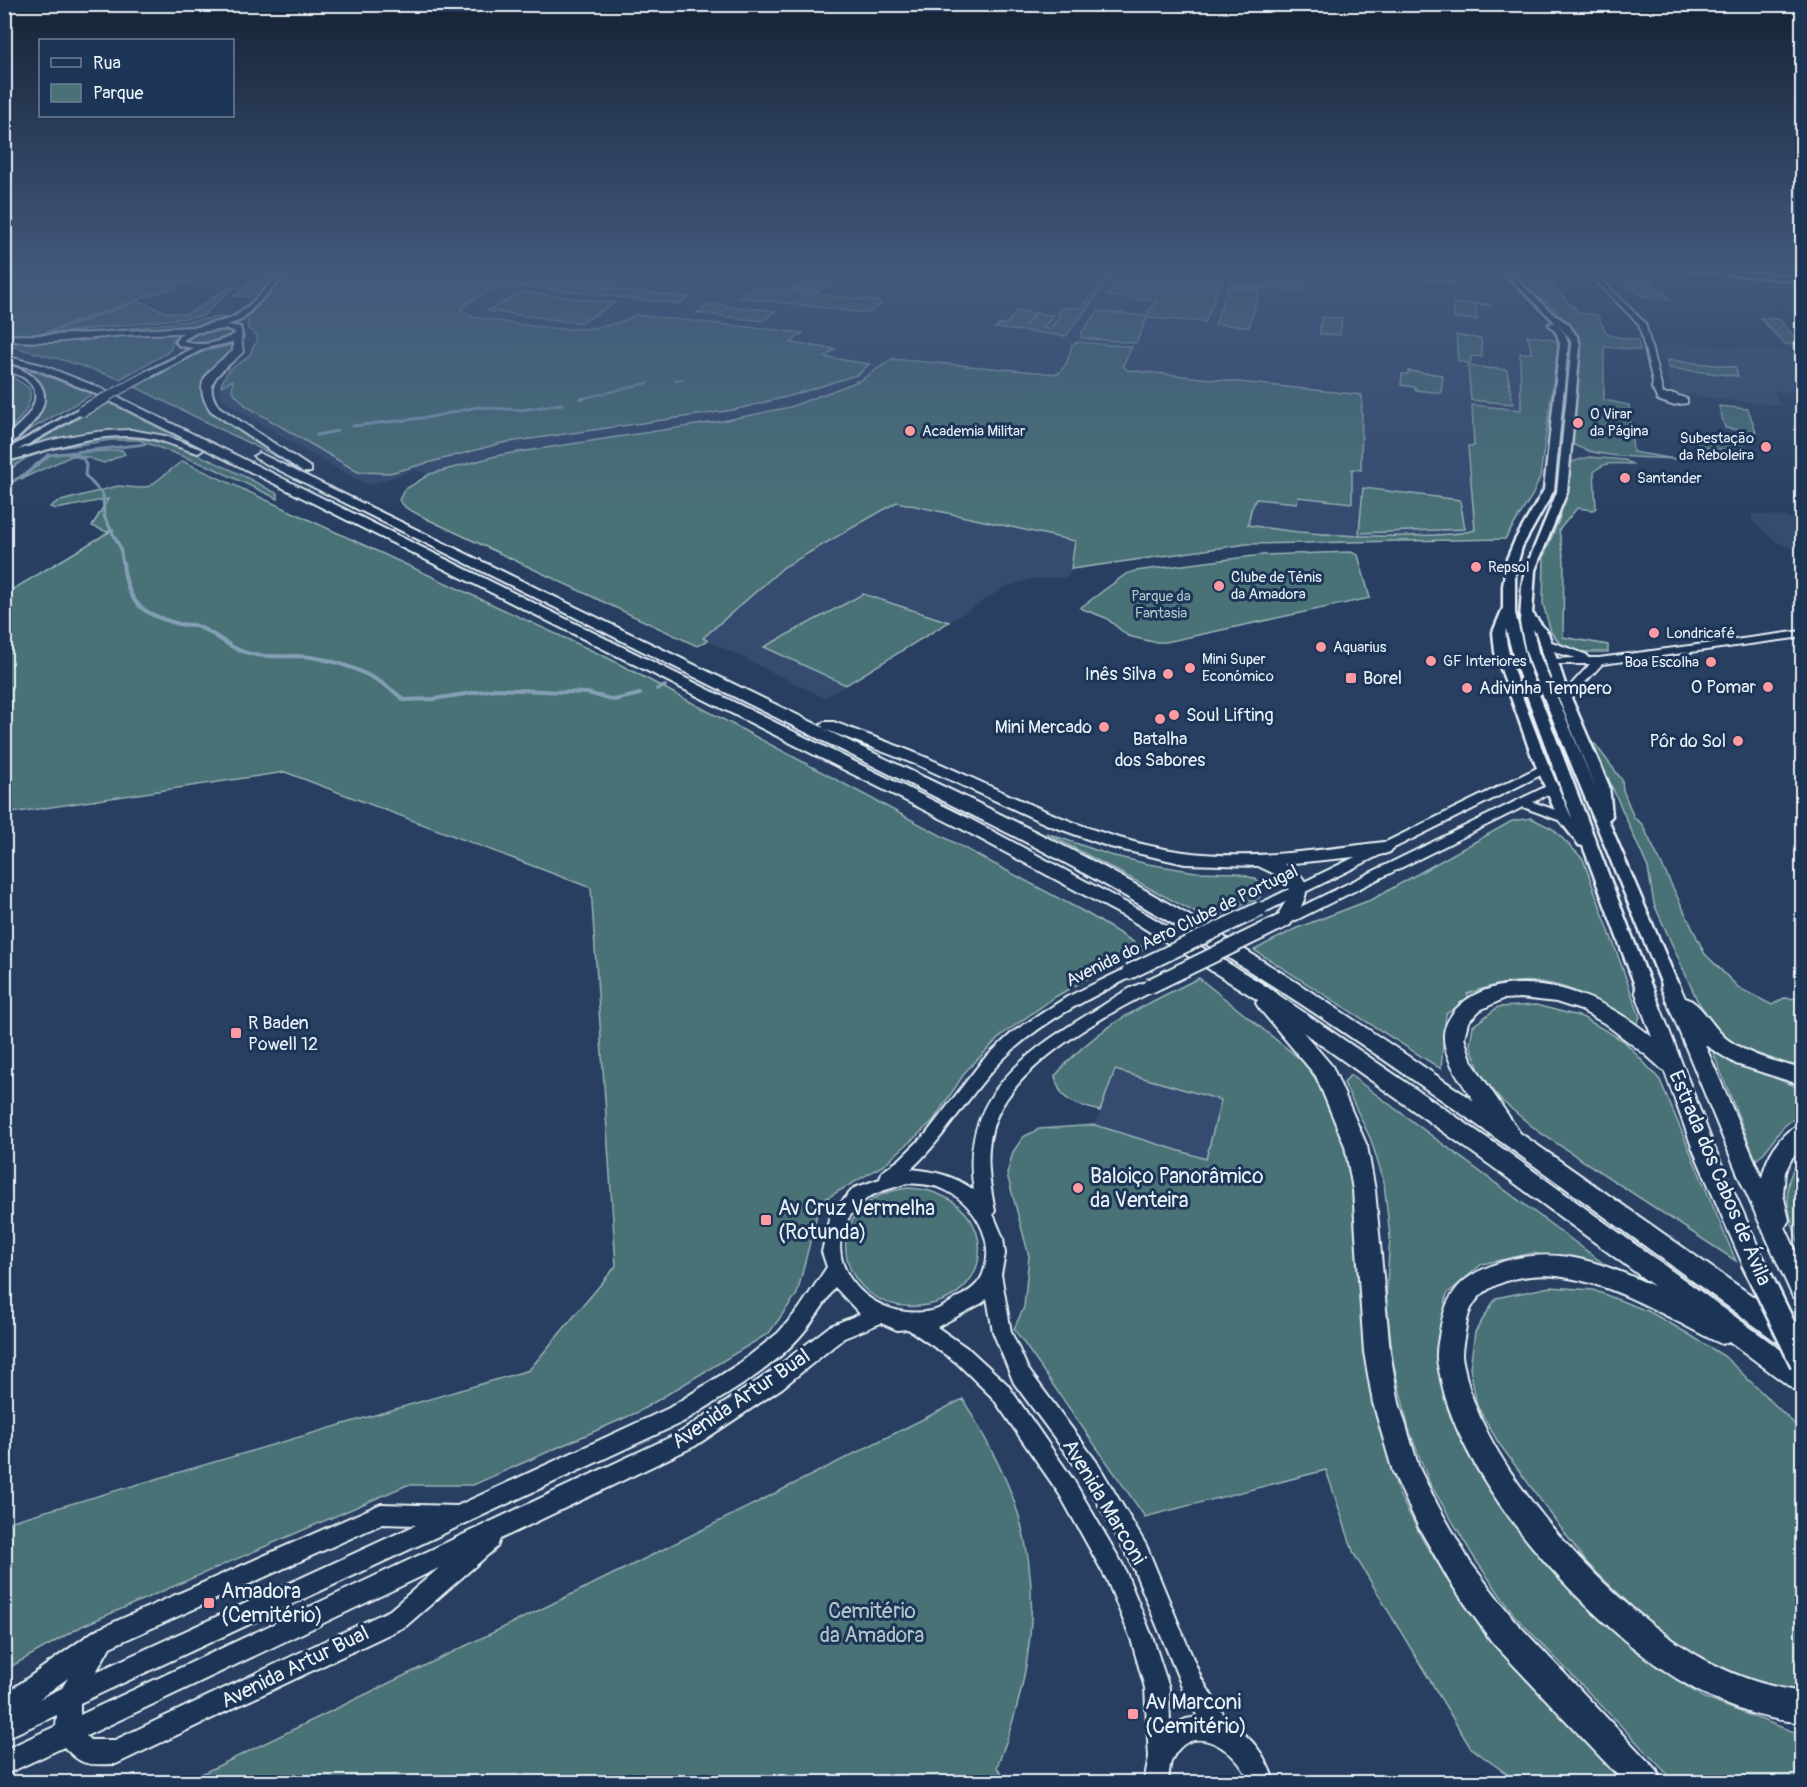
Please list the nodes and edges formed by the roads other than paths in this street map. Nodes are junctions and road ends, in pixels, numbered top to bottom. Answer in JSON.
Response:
{"nodes":[{"id":1,"x":6,"y":351,"type":"edge"},
{"id":2,"x":174,"y":351,"type":"edge"},
{"id":3,"x":192,"y":351,"type":"edge"},
{"id":4,"x":237,"y":351,"type":"edge"},
{"id":5,"x":1563,"y":351,"type":"edge"},
{"id":6,"x":1576,"y":351,"type":"edge"},
{"id":7,"x":1649,"y":351,"type":"edge"},
{"id":8,"x":4,"y":359,"type":"edge"},
{"id":9,"x":4,"y":366,"type":"edge"},
{"id":10,"x":146,"y":373,"type":"junction"},
{"id":11,"x":1657,"y":382,"type":"junction"},
{"id":12,"x":131,"y":393,"type":"dead end"},
{"id":13,"x":78,"y":410,"type":"junction"},
{"id":14,"x":4,"y":443,"type":"edge"},
{"id":15,"x":1552,"y":443,"type":"junction"},
{"id":16,"x":4,"y":448,"type":"edge"},
{"id":17,"x":247,"y":450,"type":"dead end"},
{"id":18,"x":1567,"y":450,"type":"junction"},
{"id":19,"x":4,"y":457,"type":"edge"},
{"id":20,"x":259,"y":470,"type":"junction"},
{"id":21,"x":331,"y":492,"type":"junction"},
{"id":22,"x":1509,"y":608,"type":"junction"},
{"id":23,"x":1525,"y":611,"type":"junction"},
{"id":24,"x":1803,"y":634,"type":"edge"},
{"id":25,"x":1545,"y":642,"type":"junction"},
{"id":26,"x":1504,"y":660,"type":"junction"},
{"id":27,"x":1521,"y":661,"type":"junction"},
{"id":28,"x":1536,"y":661,"type":"junction"},
{"id":29,"x":1599,"y":661,"type":"junction"},
{"id":30,"x":1551,"y":662,"type":"junction"},
{"id":31,"x":743,"y":694,"type":"junction"},
{"id":32,"x":1565,"y":698,"type":"junction"},
{"id":33,"x":1543,"y":764,"type":"junction"},
{"id":34,"x":1560,"y":765,"type":"junction"},
{"id":35,"x":1588,"y":770,"type":"junction"},
{"id":36,"x":1559,"y":783,"type":"junction"},
{"id":37,"x":1521,"y":802,"type":"junction"},
{"id":38,"x":1475,"y":803,"type":"junction"},
{"id":39,"x":1495,"y":816,"type":"junction"},
{"id":40,"x":1565,"y":818,"type":"junction"},
{"id":41,"x":1384,"y":848,"type":"junction"},
{"id":42,"x":1594,"y":855,"type":"junction"},
{"id":43,"x":1259,"y":861,"type":"junction"},
{"id":44,"x":1299,"y":890,"type":"junction"},
{"id":45,"x":1283,"y":921,"type":"junction"},
{"id":46,"x":1671,"y":987,"type":"junction"},
{"id":47,"x":1254,"y":988,"type":"junction"},
{"id":48,"x":1645,"y":991,"type":"joint"},
{"id":49,"x":1673,"y":1067,"type":"junction"},
{"id":50,"x":1803,"y":1077,"type":"edge"},
{"id":51,"x":1803,"y":1133,"type":"edge"},
{"id":52,"x":1517,"y":1143,"type":"junction"},
{"id":53,"x":883,"y":1180,"type":"junction"},
{"id":54,"x":988,"y":1218,"type":"junction"},
{"id":55,"x":834,"y":1272,"type":"junction"},
{"id":56,"x":992,"y":1274,"type":"junction"},
{"id":57,"x":1803,"y":1287,"type":"edge"},
{"id":58,"x":879,"y":1316,"type":"junction"},
{"id":59,"x":913,"y":1322,"type":"junction"},
{"id":60,"x":1803,"y":1346,"type":"edge"},
{"id":61,"x":1765,"y":1352,"type":"junction"},
{"id":62,"x":1803,"y":1363,"type":"edge"},
{"id":63,"x":1803,"y":1380,"type":"edge"},
{"id":64,"x":458,"y":1515,"type":"junction"},
{"id":65,"x":504,"y":1526,"type":"junction"},
{"id":66,"x":102,"y":1639,"type":"junction"},
{"id":67,"x":69,"y":1698,"type":"junction"},
{"id":68,"x":1803,"y":1707,"type":"edge"},
{"id":69,"x":4,"y":1710,"type":"edge"},
{"id":70,"x":4,"y":1728,"type":"edge"},
{"id":71,"x":1221,"y":1732,"type":"junction"},
{"id":72,"x":68,"y":1734,"type":"junction"},
{"id":73,"x":1160,"y":1755,"type":"junction"},
{"id":74,"x":4,"y":1763,"type":"edge"},
{"id":75,"x":1156,"y":1782,"type":"edge"},
{"id":76,"x":1262,"y":1782,"type":"edge"},
{"id":77,"x":1646,"y":1782,"type":"edge"}],
"edges":[{"from":1,"to":12,"type":"highway"},
{"from":2,"to":10,"type":"main road"},
{"from":3,"to":10,"type":"main road"},
{"from":4,"to":21,"type":"highway"},
{"from":5,"to":15,"type":"main road"},
{"from":6,"to":18,"type":"main road"},
{"from":7,"to":11,"type":"street"},
{"from":8,"to":20,"type":"highway"},
{"from":9,"to":14,"type":"highway"},
{"from":10,"to":13,"type":"main road","bridge":true},
{"from":11,"to":11,"type":"street"},
{"from":13,"to":16,"type":"main road"},
{"from":13,"to":19,"type":"main road"},
{"from":15,"to":18,"type":"main road"},
{"from":15,"to":22,"type":"main road"},
{"from":17,"to":21,"type":"highway"},
{"from":18,"to":23,"type":"main road"},
{"from":19,"to":20,"type":"highway"},
{"from":20,"to":47,"type":"highway"},
{"from":21,"to":31,"type":"highway"},
{"from":22,"to":26,"type":"main road"},
{"from":22,"to":27,"type":"main road"},
{"from":23,"to":25,"type":"main road"},
{"from":23,"to":28,"type":"main road"},
{"from":24,"to":29,"type":"street"},
{"from":25,"to":29,"type":"street"},
{"from":25,"to":30,"type":"main road"},
{"from":26,"to":27,"type":"main road"},
{"from":26,"to":33,"type":"main road"},
{"from":27,"to":28,"type":"main road"},
{"from":27,"to":34,"type":"main road"},
{"from":28,"to":30,"type":"main road"},
{"from":28,"to":35,"type":"main road"},
{"from":29,"to":30,"type":"street"},
{"from":29,"to":32,"type":"street"},
{"from":30,"to":32,"type":"main road"},
{"from":31,"to":43,"type":"highway"},
{"from":31,"to":52,"type":"highway"},
{"from":32,"to":35,"type":"main road"},
{"from":33,"to":34,"type":"main road"},
{"from":33,"to":36,"type":"main road"},
{"from":33,"to":38,"type":"street","name":"Avenida do Aero Clube de Portugal"},
{"from":34,"to":35,"type":"main road"},
{"from":34,"to":36,"type":"main road"},
{"from":35,"to":36,"type":"main road"},
{"from":35,"to":46,"type":"main road"},
{"from":36,"to":37,"type":"street"},
{"from":36,"to":40,"type":"main road"},
{"from":36,"to":42,"type":"main road"},
{"from":37,"to":39,"type":"street"},
{"from":37,"to":40,"type":"street"},
{"from":38,"to":39,"type":"street"},
{"from":38,"to":41,"type":"street","name":"Avenida do Aero Clube de Portugal"},
{"from":39,"to":45,"type":"street"},
{"from":40,"to":42,"type":"main road"},
{"from":41,"to":43,"type":"highway"},
{"from":41,"to":44,"type":"street","name":"Avenida do Aero Clube de Portugal"},
{"from":42,"to":48,"type":"main road"},
{"from":43,"to":44,"type":"highway"},
{"from":44,"to":45,"type":"highway"},
{"from":44,"to":53,"type":"street","name":"Avenida do Aero Clube de Portugal","bridge":true},
{"from":45,"to":54,"type":"street","bridge":true},
{"from":46,"to":50,"type":"highway"},
{"from":46,"to":57,"type":"highway","name":"Estrada dos Cabos de Ávila"},
{"from":47,"to":61,"type":"highway"},
{"from":47,"to":77,"type":"highway"},
{"from":48,"to":49,"type":"highway","name":"Estrada dos Cabos de Ávila"},
{"from":49,"to":52,"type":"highway"},
{"from":49,"to":62,"type":"highway","name":"Estrada dos Cabos de Ávila","bridge":true},
{"from":51,"to":57,"type":"highway"},
{"from":52,"to":60,"type":"highway"},
{"from":53,"to":54,"type":"street"},
{"from":53,"to":55,"type":"street"},
{"from":54,"to":56,"type":"street"},
{"from":55,"to":58,"type":"street"},
{"from":55,"to":64,"type":"street","name":"Avenida Artur Bual"},
{"from":56,"to":59,"type":"street"},
{"from":56,"to":71,"type":"street","name":"Avenida Marconi"},
{"from":58,"to":59,"type":"street"},
{"from":58,"to":65,"type":"street","name":"Avenida Artur Bual"},
{"from":59,"to":73,"type":"street","name":"Avenida Marconi"},
{"from":61,"to":63,"type":"highway"},
{"from":61,"to":68,"type":"highway"},
{"from":64,"to":66,"type":"street","name":"Avenida Artur Bual"},
{"from":64,"to":67,"type":"street","name":"Avenida Artur Bual"},
{"from":65,"to":72,"type":"street","name":"Avenida Artur Bual"},
{"from":65,"to":72,"type":"street","name":"Avenida Artur Bual"},
{"from":66,"to":67,"type":"street"},
{"from":66,"to":69,"type":"street","name":"Avenida Artur Bual"},
{"from":67,"to":70,"type":"street","name":"Avenida Artur Bual"},
{"from":67,"to":72,"type":"street"},
{"from":71,"to":73,"type":"street"},
{"from":71,"to":76,"type":"street"},
{"from":72,"to":74,"type":"street","name":"Avenida Artur Bual"},
{"from":73,"to":75,"type":"street","name":"Avenida Marconi"}]}
